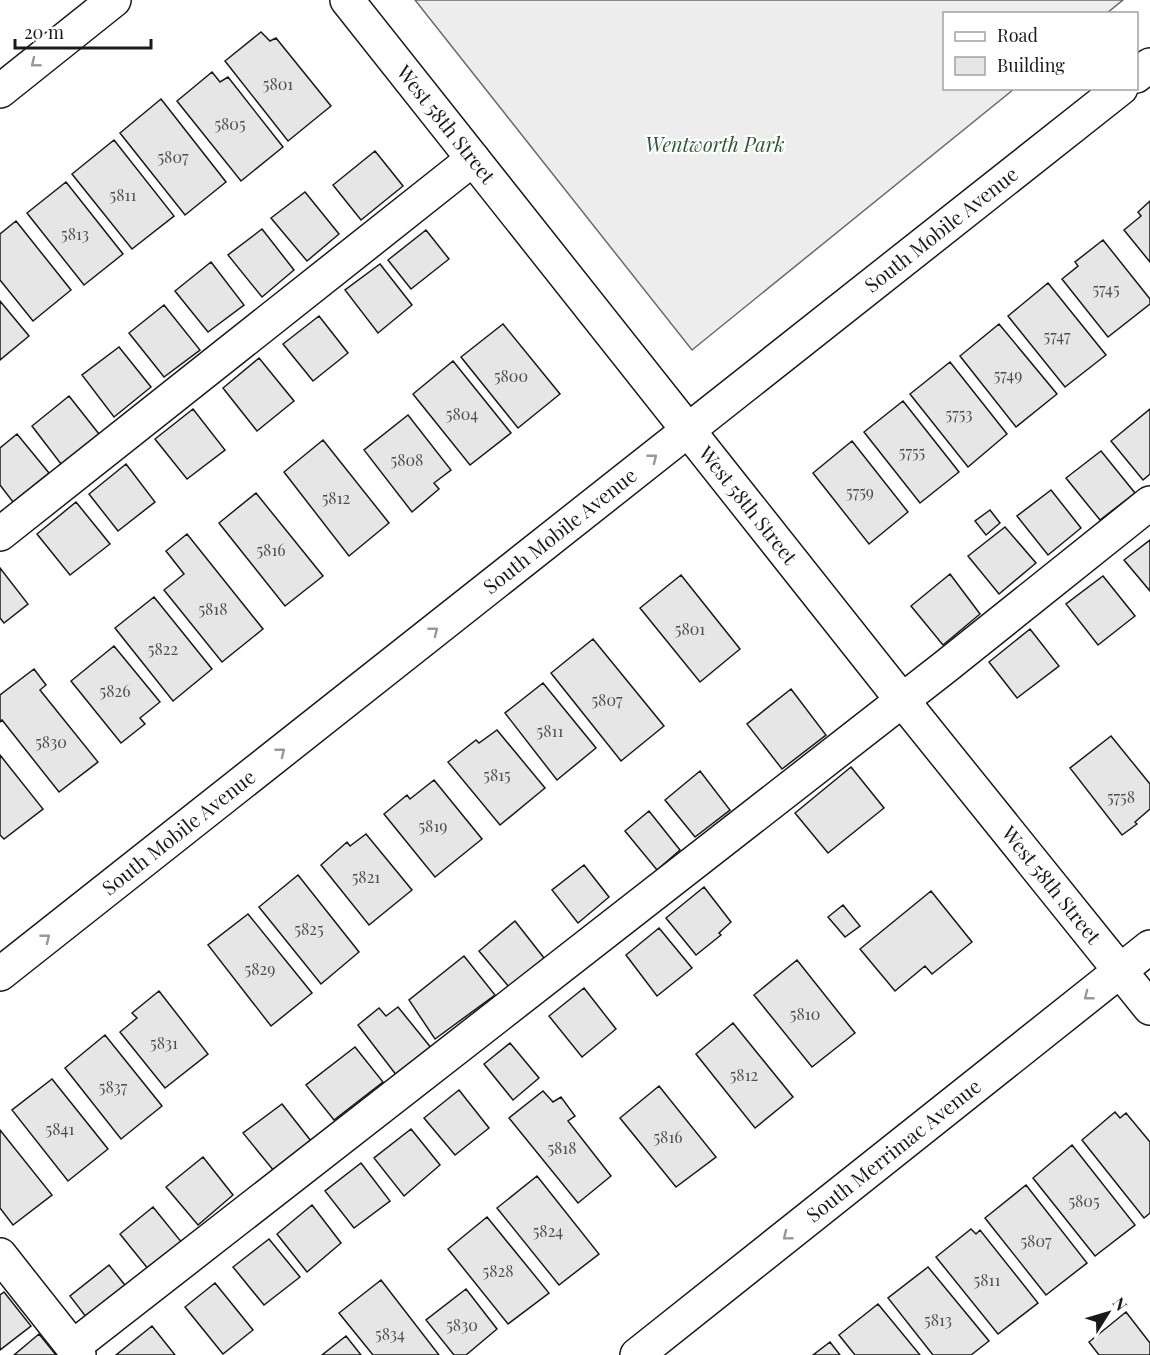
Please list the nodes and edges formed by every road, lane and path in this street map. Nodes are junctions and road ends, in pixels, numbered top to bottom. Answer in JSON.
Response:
{"nodes":[{"id":1,"x":114,"y":0,"type":"edge"},
{"id":2,"x":347,"y":0,"type":"edge"},
{"id":3,"x":1150,"y":65,"type":"edge"},
{"id":4,"x":1138,"y":75,"type":"edge"},
{"id":5,"x":1118,"y":90,"type":"edge"},
{"id":6,"x":0,"y":91,"type":"edge"},
{"id":7,"x":473,"y":159,"type":"junction"},
{"id":8,"x":689,"y":430,"type":"junction"},
{"id":9,"x":1150,"y":503,"type":"edge"},
{"id":10,"x":0,"y":534,"type":"edge"},
{"id":11,"x":902,"y":700,"type":"junction"},
{"id":12,"x":1150,"y":947,"type":"edge"},
{"id":13,"x":1120,"y":971,"type":"junction"},
{"id":14,"x":0,"y":974,"type":"edge"},
{"id":15,"x":1150,"y":1008,"type":"edge"},
{"id":16,"x":0,"y":1255,"type":"edge"},
{"id":17,"x":76,"y":1351,"type":"edge"},
{"id":18,"x":637,"y":1355,"type":"edge"}],
"edges":[{"from":1,"to":6,"type":"street","one_way":true},
{"from":2,"to":7,"type":"street","name":"West 58th Street"},
{"from":3,"to":4,"type":"street"},
{"from":5,"to":8,"type":"street","name":"South Mobile Avenue"},
{"from":7,"to":8,"type":"street","name":"West 58th Street"},
{"from":7,"to":10,"type":"street"},
{"from":8,"to":11,"type":"street","name":"West 58th Street"},
{"from":14,"to":8,"type":"street","name":"South Mobile Avenue","one_way":true},
{"from":9,"to":11,"type":"street"},
{"from":11,"to":13,"type":"street","name":"West 58th Street"},
{"from":11,"to":17,"type":"street"},
{"from":12,"to":13,"type":"street","name":"South Merrimac Avenue"},
{"from":13,"to":15,"type":"street","name":"West 58th Street"},
{"from":13,"to":18,"type":"street","name":"South Merrimac Avenue","one_way":true},
{"from":16,"to":17,"type":"street"}]}
